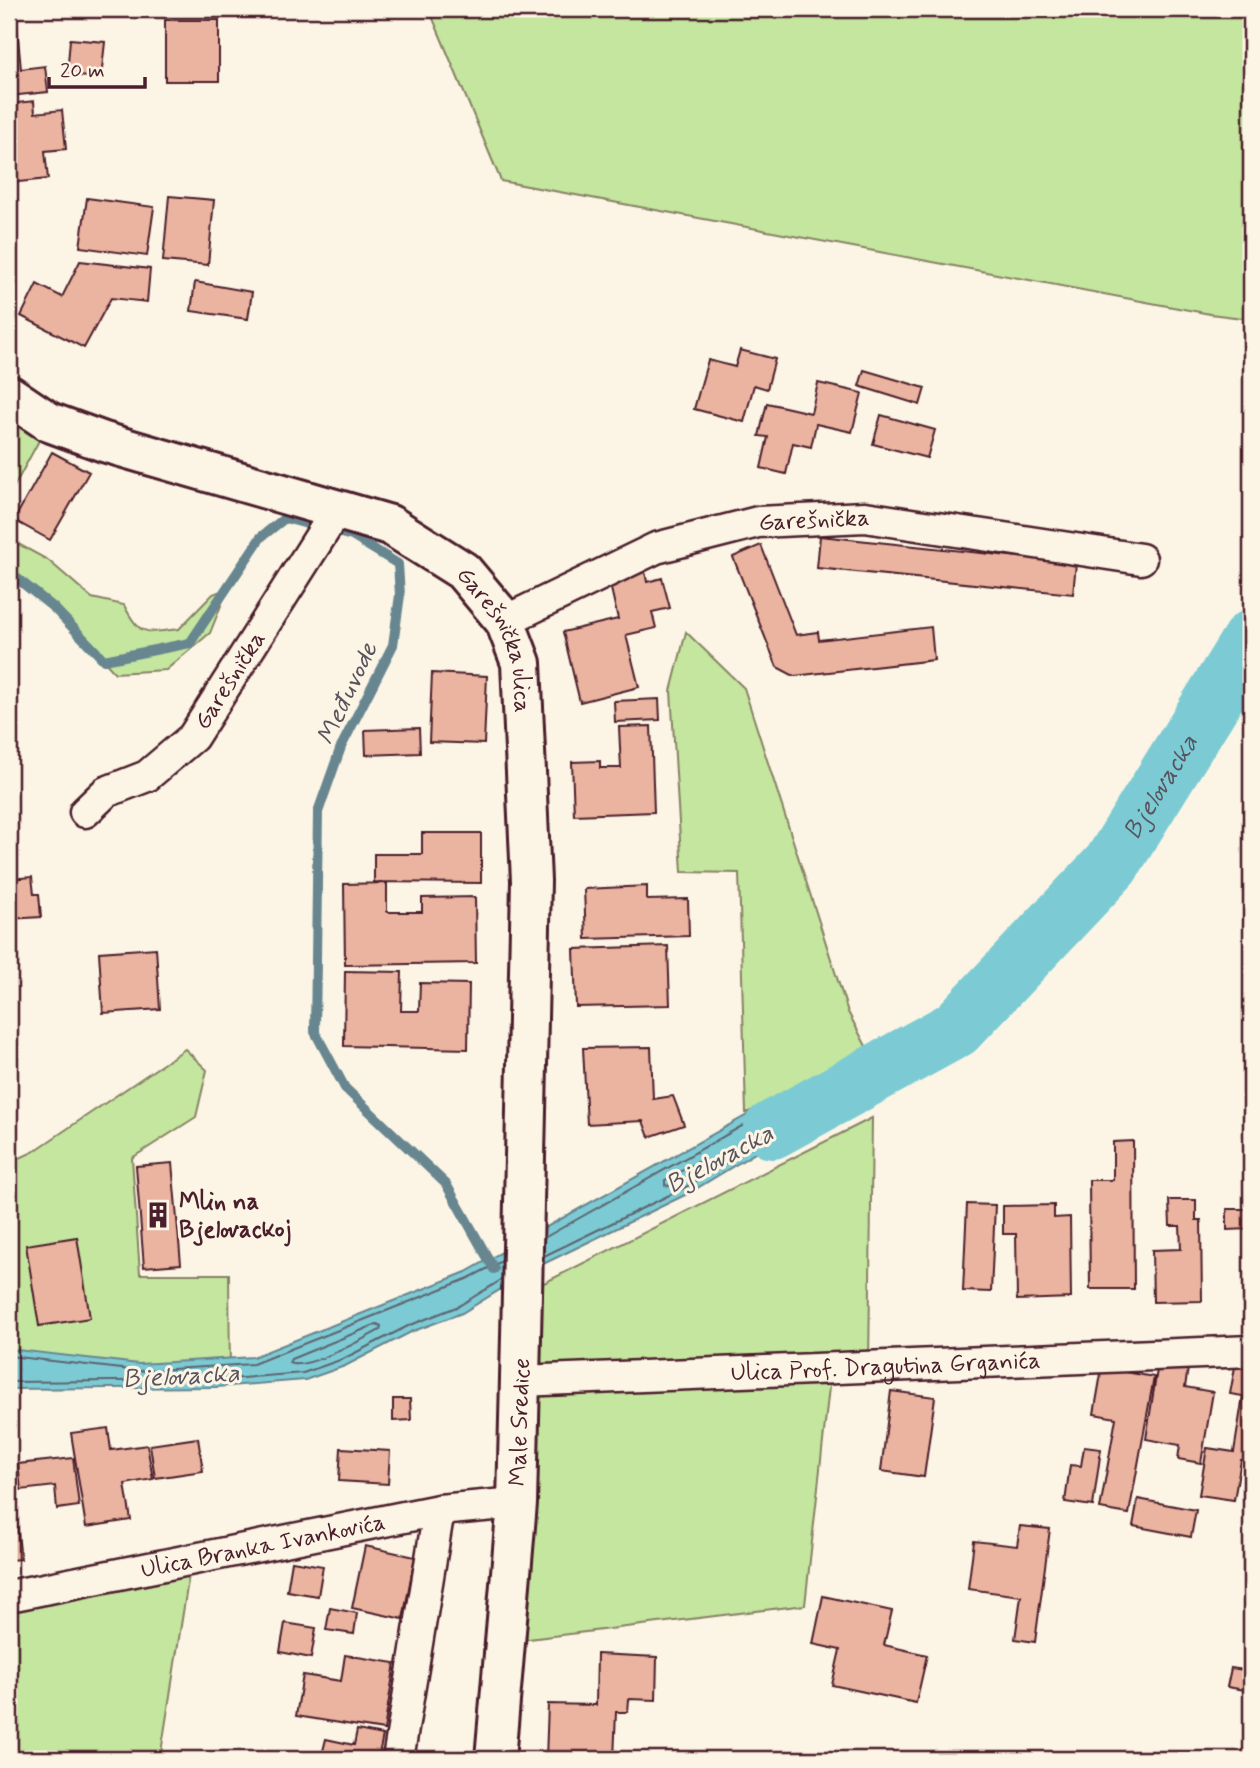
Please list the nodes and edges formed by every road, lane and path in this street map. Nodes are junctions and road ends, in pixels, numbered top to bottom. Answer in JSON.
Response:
{"nodes":[{"id":1,"x":9,"y":396,"type":"edge"},
{"id":2,"x":333,"y":507,"type":"junction"},
{"id":3,"x":1141,"y":559,"type":"dead end"},
{"id":4,"x":505,"y":621,"type":"junction"},
{"id":5,"x":85,"y":812,"type":"dead end"},
{"id":6,"x":523,"y":1202,"type":"joint"},
{"id":7,"x":1251,"y":1351,"type":"edge"},
{"id":8,"x":520,"y":1381,"type":"junction"},
{"id":9,"x":517,"y":1503,"type":"junction"},
{"id":10,"x":439,"y":1510,"type":"junction"},
{"id":11,"x":9,"y":1596,"type":"edge"},
{"id":12,"x":504,"y":1642,"type":"junction"},
{"id":13,"x":398,"y":1759,"type":"edge"},
{"id":14,"x":472,"y":1759,"type":"edge"},
{"id":15,"x":495,"y":1759,"type":"edge"}],
"edges":[{"from":1,"to":2,"type":"main road","name":"Garešnička ulica"},
{"from":2,"to":4,"type":"main road","name":"Garešnička ulica"},
{"from":2,"to":5,"type":"street","name":"Garešnička"},
{"from":3,"to":4,"type":"street","name":"Garešnička"},
{"from":4,"to":6,"type":"main road","name":"Garešnička ulica"},
{"from":6,"to":8,"type":"main road","name":"Male Sredice"},
{"from":7,"to":8,"type":"street","name":"Ulica Prof. Dragutina Grganića"},
{"from":8,"to":9,"type":"main road","name":"Male Sredice"},
{"from":9,"to":10,"type":"street","name":"Ulica Branka Ivankovića"},
{"from":9,"to":12,"type":"main road","name":"Male Sredice"},
{"from":10,"to":11,"type":"street","name":"Ulica Branka Ivankovića"},
{"from":10,"to":13,"type":"street"},
{"from":12,"to":14,"type":"main road","name":"Male Sredice"},
{"from":12,"to":15,"type":"main road","name":"Male Sredice"}]}
